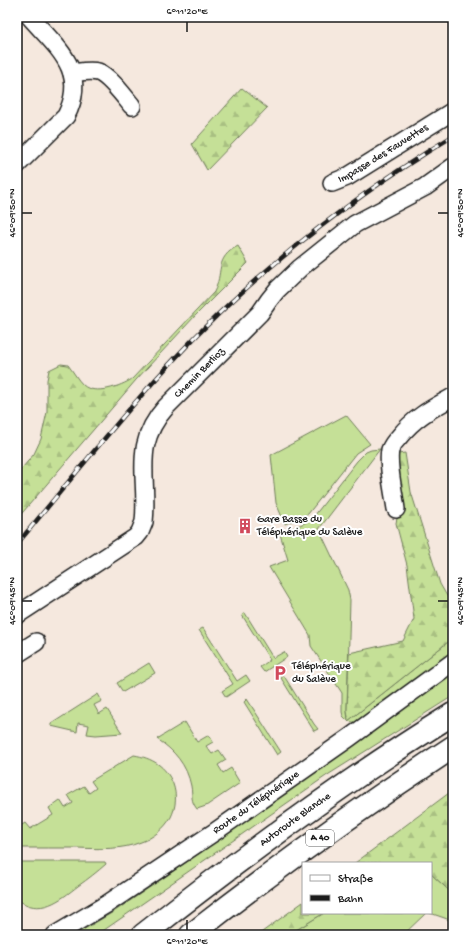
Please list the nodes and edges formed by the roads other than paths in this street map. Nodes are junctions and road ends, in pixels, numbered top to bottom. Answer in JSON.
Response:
{"nodes":[{"id":1,"x":30,"y":17,"type":"edge"},
{"id":2,"x":72,"y":73,"type":"junction"},
{"id":3,"x":132,"y":106,"type":"dead end"},
{"id":4,"x":453,"y":111,"type":"edge"},
{"id":5,"x":17,"y":165,"type":"edge"},
{"id":6,"x":453,"y":167,"type":"edge"},
{"id":7,"x":332,"y":183,"type":"dead end"},
{"id":8,"x":453,"y":397,"type":"edge"},
{"id":9,"x":396,"y":509,"type":"dead end"},
{"id":10,"x":17,"y":615,"type":"edge"},
{"id":11,"x":36,"y":642,"type":"dead end"},
{"id":12,"x":17,"y":654,"type":"edge"},
{"id":13,"x":453,"y":662,"type":"edge"},
{"id":14,"x":453,"y":714,"type":"edge"},
{"id":15,"x":453,"y":747,"type":"edge"},
{"id":16,"x":223,"y":874,"type":"junction"},
{"id":17,"x":55,"y":935,"type":"edge"},
{"id":18,"x":130,"y":935,"type":"edge"},
{"id":19,"x":143,"y":935,"type":"edge"},
{"id":20,"x":191,"y":935,"type":"edge"}],
"edges":[{"from":1,"to":2,"type":"street"},
{"from":2,"to":3,"type":"street"},
{"from":2,"to":5,"type":"street"},
{"from":4,"to":7,"type":"street","name":"Impasse des Fauvettes"},
{"from":6,"to":10,"type":"street","name":"Chemin Berlioz"},
{"from":8,"to":9,"type":"street"},
{"from":11,"to":12,"type":"street"},
{"from":13,"to":17,"type":"street","name":"Route du Téléphérique"},
{"from":14,"to":16,"type":"highway","name":"Autoroute Blanche","number":"A 40"},
{"from":15,"to":20,"type":"highway","number":"A 40"},
{"from":16,"to":18,"type":"highway"},
{"from":16,"to":19,"type":"highway","name":"Autoroute Blanche","number":"A 40"}]}
